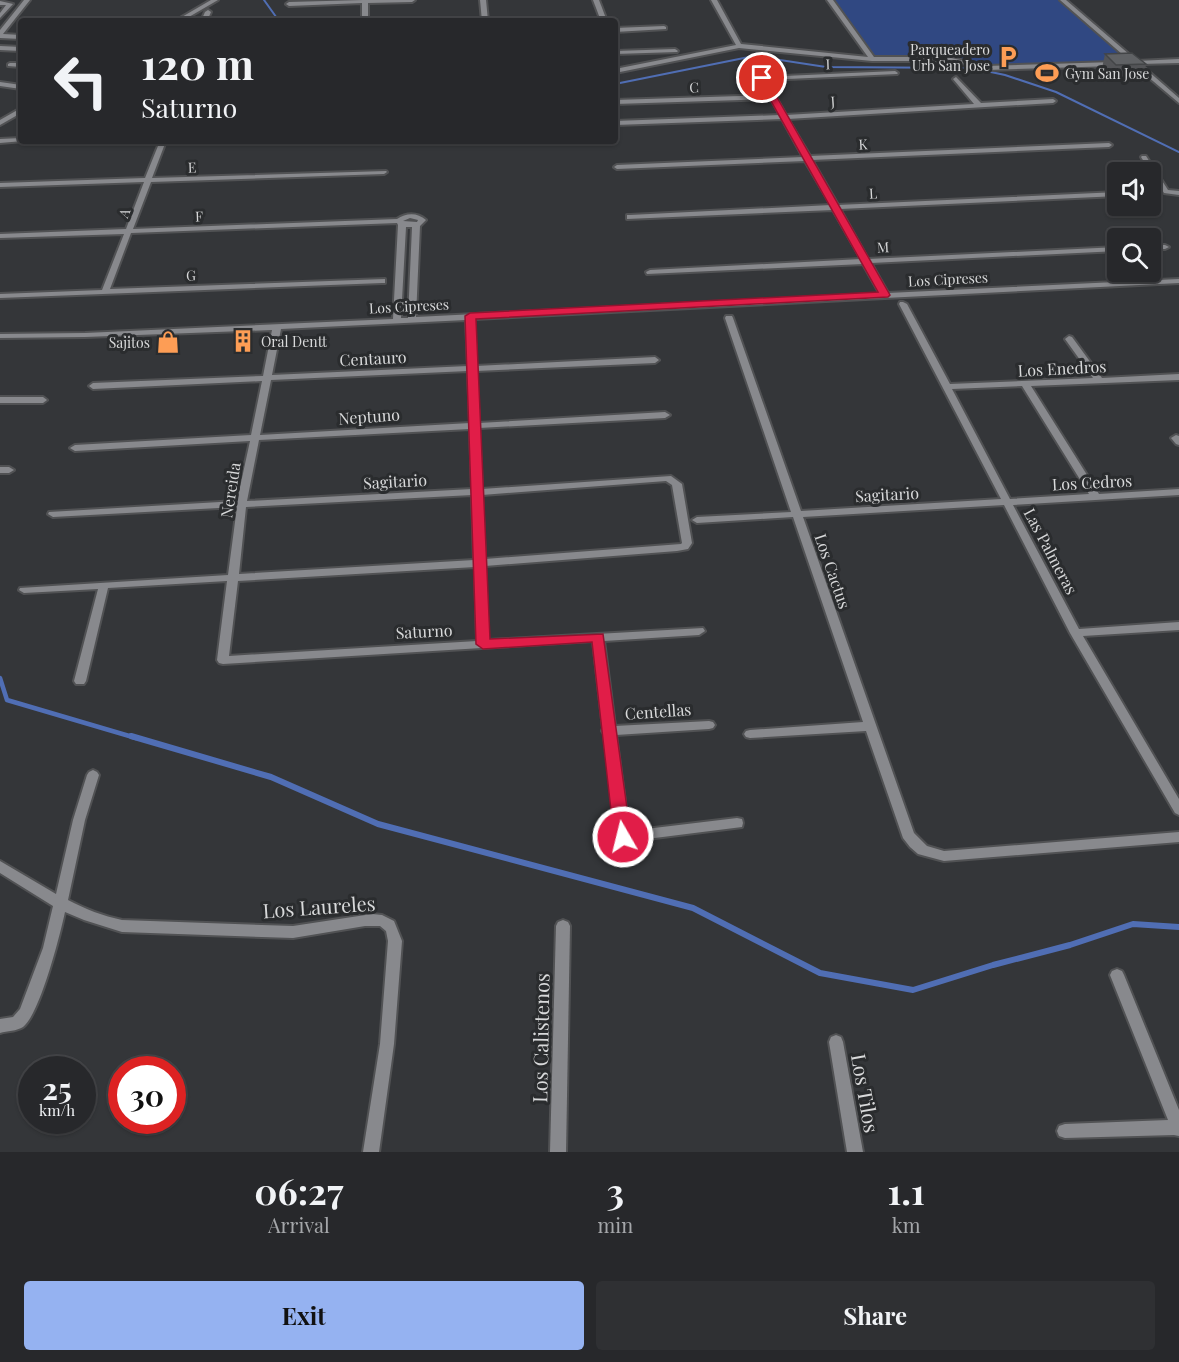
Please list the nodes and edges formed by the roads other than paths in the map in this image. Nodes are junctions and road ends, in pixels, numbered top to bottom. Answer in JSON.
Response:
{"nodes":[{"id":1,"x":27,"y":0,"type":"edge"},
{"id":2,"x":215,"y":0,"type":"edge"},
{"id":3,"x":412,"y":0,"type":"edge"},
{"id":4,"x":483,"y":0,"type":"edge"},
{"id":5,"x":596,"y":0,"type":"edge"},
{"id":6,"x":714,"y":0,"type":"edge"},
{"id":7,"x":830,"y":0,"type":"edge"},
{"id":8,"x":1063,"y":0,"type":"edge"},
{"id":9,"x":348,"y":1,"type":"edge"},
{"id":10,"x":365,"y":1,"type":"edge"},
{"id":11,"x":0,"y":3,"type":"edge"},
{"id":12,"x":289,"y":4,"type":"dead end"},
{"id":13,"x":208,"y":12,"type":"dead end"},
{"id":14,"x":0,"y":16,"type":"edge"},
{"id":15,"x":183,"y":18,"type":"edge"},
{"id":16,"x":205,"y":18,"type":"edge"},
{"id":17,"x":365,"y":18,"type":"edge"},
{"id":18,"x":484,"y":18,"type":"edge"},
{"id":19,"x":603,"y":18,"type":"edge"},
{"id":20,"x":3,"y":26,"type":"edge"},
{"id":21,"x":664,"y":28,"type":"dead end"},
{"id":22,"x":618,"y":30,"type":"edge"},
{"id":23,"x":0,"y":35,"type":"edge"},
{"id":24,"x":18,"y":37,"type":"edge"},
{"id":25,"x":739,"y":46,"type":"junction"},
{"id":26,"x":0,"y":48,"type":"edge"},
{"id":27,"x":18,"y":49,"type":"edge"},
{"id":28,"x":675,"y":51,"type":"dead end"},
{"id":29,"x":618,"y":52,"type":"edge"},
{"id":30,"x":873,"y":59,"type":"junction"},
{"id":31,"x":1179,"y":61,"type":"edge"},
{"id":32,"x":1135,"y":63,"type":"junction"},
{"id":33,"x":10,"y":65,"type":"dead end"},
{"id":34,"x":18,"y":65,"type":"edge"},
{"id":35,"x":618,"y":70,"type":"edge"},
{"id":36,"x":895,"y":73,"type":"dead end"},
{"id":37,"x":956,"y":79,"type":"dead end"},
{"id":38,"x":0,"y":84,"type":"edge"},
{"id":39,"x":18,"y":87,"type":"edge"},
{"id":40,"x":773,"y":97,"type":"junction"},
{"id":41,"x":1053,"y":100,"type":"dead end"},
{"id":42,"x":1179,"y":101,"type":"edge"},
{"id":43,"x":618,"y":102,"type":"edge"},
{"id":44,"x":978,"y":104,"type":"junction"},
{"id":45,"x":18,"y":112,"type":"edge"},
{"id":46,"x":784,"y":117,"type":"junction"},
{"id":47,"x":0,"y":123,"type":"edge"},
{"id":48,"x":618,"y":123,"type":"edge"},
{"id":49,"x":18,"y":140,"type":"edge"},
{"id":50,"x":0,"y":141,"type":"edge"},
{"id":51,"x":162,"y":144,"type":"edge"},
{"id":52,"x":1109,"y":145,"type":"dead end"},
{"id":53,"x":1144,"y":157,"type":"dead end"},
{"id":54,"x":807,"y":159,"type":"junction"},
{"id":55,"x":617,"y":167,"type":"dead end"},
{"id":56,"x":384,"y":172,"type":"dead end"},
{"id":57,"x":149,"y":180,"type":"junction"},
{"id":58,"x":0,"y":185,"type":"edge"},
{"id":59,"x":1179,"y":193,"type":"edge"},
{"id":60,"x":1107,"y":195,"type":"edge"},
{"id":61,"x":833,"y":207,"type":"junction"},
{"id":62,"x":630,"y":217,"type":"dead end"},
{"id":63,"x":400,"y":223,"type":"junction"},
{"id":64,"x":130,"y":232,"type":"junction"},
{"id":65,"x":0,"y":236,"type":"edge"},
{"id":66,"x":1161,"y":246,"type":"edge"},
{"id":67,"x":1165,"y":246,"type":"dead end"},
{"id":68,"x":1107,"y":250,"type":"edge"},
{"id":69,"x":864,"y":262,"type":"junction"},
{"id":70,"x":650,"y":272,"type":"dead end"},
{"id":71,"x":382,"y":281,"type":"dead end"},
{"id":72,"x":1179,"y":281,"type":"edge"},
{"id":73,"x":105,"y":292,"type":"junction"},
{"id":74,"x":885,"y":295,"type":"junction"},
{"id":75,"x":0,"y":296,"type":"edge"},
{"id":76,"x":903,"y":304,"type":"dead end"},
{"id":77,"x":470,"y":316,"type":"junction"},
{"id":78,"x":729,"y":318,"type":"dead end"},
{"id":79,"x":412,"y":319,"type":"junction"},
{"id":80,"x":397,"y":320,"type":"junction"},
{"id":81,"x":277,"y":327,"type":"junction"},
{"id":82,"x":0,"y":336,"type":"edge"},
{"id":83,"x":1070,"y":339,"type":"dead end"},
{"id":84,"x":656,"y":360,"type":"dead end"},
{"id":85,"x":472,"y":368,"type":"junction"},
{"id":86,"x":1179,"y":376,"type":"edge"},
{"id":87,"x":267,"y":377,"type":"junction"},
{"id":88,"x":1100,"y":381,"type":"junction"},
{"id":89,"x":1025,"y":384,"type":"junction"},
{"id":90,"x":93,"y":386,"type":"dead end"},
{"id":91,"x":946,"y":387,"type":"junction"},
{"id":92,"x":0,"y":400,"type":"edge"},
{"id":93,"x":43,"y":400,"type":"dead end"},
{"id":94,"x":665,"y":415,"type":"dead end"},
{"id":95,"x":474,"y":424,"type":"junction"},
{"id":96,"x":254,"y":438,"type":"junction"},
{"id":97,"x":75,"y":448,"type":"dead end"},
{"id":98,"x":478,"y":492,"type":"junction"},
{"id":99,"x":1179,"y":492,"type":"edge"},
{"id":100,"x":1096,"y":497,"type":"junction"},
{"id":101,"x":242,"y":503,"type":"junction"},
{"id":102,"x":1006,"y":503,"type":"junction"},
{"id":103,"x":53,"y":514,"type":"dead end"},
{"id":104,"x":797,"y":514,"type":"junction"},
{"id":105,"x":698,"y":520,"type":"dead end"},
{"id":106,"x":480,"y":563,"type":"junction"},
{"id":107,"x":232,"y":577,"type":"junction"},
{"id":108,"x":104,"y":585,"type":"junction"},
{"id":109,"x":24,"y":590,"type":"dead end"},
{"id":110,"x":1179,"y":626,"type":"edge"},
{"id":111,"x":699,"y":631,"type":"dead end"},
{"id":112,"x":1076,"y":633,"type":"junction"},
{"id":113,"x":598,"y":637,"type":"junction"},
{"id":114,"x":483,"y":644,"type":"junction"},
{"id":115,"x":223,"y":660,"type":"joint"},
{"id":116,"x":80,"y":681,"type":"dead end"},
{"id":117,"x":709,"y":725,"type":"dead end"},
{"id":118,"x":870,"y":726,"type":"junction"},
{"id":119,"x":608,"y":731,"type":"junction"},
{"id":120,"x":750,"y":734,"type":"dead end"},
{"id":121,"x":93,"y":775,"type":"dead end"},
{"id":122,"x":1175,"y":795,"type":"edge"},
{"id":123,"x":1179,"y":810,"type":"edge"},
{"id":124,"x":737,"y":824,"type":"dead end"},
{"id":125,"x":1179,"y":837,"type":"edge"},
{"id":126,"x":0,"y":866,"type":"edge"},
{"id":127,"x":62,"y":905,"type":"junction"},
{"id":128,"x":563,"y":926,"type":"dead end"},
{"id":129,"x":1117,"y":975,"type":"dead end"},
{"id":130,"x":7,"y":1025,"type":"edge"},
{"id":131,"x":836,"y":1042,"type":"dead end"},
{"id":132,"x":1178,"y":1128,"type":"edge"},
{"id":133,"x":1065,"y":1131,"type":"dead end"},
{"id":134,"x":371,"y":1152,"type":"edge"},
{"id":135,"x":558,"y":1152,"type":"edge"},
{"id":136,"x":855,"y":1152,"type":"edge"}],
"edges":[{"from":1,"to":20,"type":"street"},
{"from":2,"to":15,"type":"street"},
{"from":3,"to":10,"type":"street"},
{"from":4,"to":18,"type":"street"},
{"from":5,"to":19,"type":"street"},
{"from":6,"to":25,"type":"street"},
{"from":7,"to":30,"type":"street"},
{"from":8,"to":32,"type":"street"},
{"from":9,"to":10,"type":"street"},
{"from":9,"to":12,"type":"street"},
{"from":10,"to":17,"type":"street"},
{"from":11,"to":14,"type":"street"},
{"from":13,"to":16,"type":"street"},
{"from":20,"to":23,"type":"street"},
{"from":21,"to":22,"type":"street"},
{"from":23,"to":24,"type":"street"},
{"from":25,"to":30,"type":"street"},
{"from":25,"to":35,"type":"street"},
{"from":26,"to":27,"type":"street"},
{"from":28,"to":29,"type":"street"},
{"from":30,"to":32,"type":"street"},
{"from":31,"to":32,"type":"street"},
{"from":32,"to":42,"type":"street"},
{"from":33,"to":34,"type":"street"},
{"from":36,"to":40,"type":"street","name":"I"},
{"from":37,"to":44,"type":"street"},
{"from":38,"to":39,"type":"street"},
{"from":40,"to":43,"type":"street","name":"C"},
{"from":40,"to":46,"type":"street"},
{"from":41,"to":44,"type":"street","name":"J"},
{"from":44,"to":46,"type":"street","name":"J"},
{"from":45,"to":47,"type":"street"},
{"from":46,"to":48,"type":"street","name":"J"},
{"from":46,"to":54,"type":"street"},
{"from":49,"to":50,"type":"street"},
{"from":51,"to":57,"type":"street","name":"A"},
{"from":52,"to":54,"type":"street","name":"K"},
{"from":53,"to":59,"type":"street"},
{"from":54,"to":55,"type":"street","name":"K"},
{"from":54,"to":61,"type":"street"},
{"from":56,"to":57,"type":"street","name":"E"},
{"from":57,"to":58,"type":"street","name":"E"},
{"from":57,"to":64,"type":"street","name":"A"},
{"from":60,"to":61,"type":"street","name":"L"},
{"from":61,"to":62,"type":"street","name":"L"},
{"from":61,"to":69,"type":"street"},
{"from":63,"to":64,"type":"street","name":"F"},
{"from":63,"to":79,"type":"street","name":"F"},
{"from":63,"to":80,"type":"street"},
{"from":64,"to":65,"type":"street","name":"F"},
{"from":64,"to":73,"type":"street","name":"A"},
{"from":66,"to":67,"type":"street"},
{"from":68,"to":69,"type":"street","name":"M"},
{"from":69,"to":70,"type":"street","name":"M"},
{"from":69,"to":74,"type":"street"},
{"from":71,"to":73,"type":"street","name":"G"},
{"from":72,"to":74,"type":"street","name":"Los Cipreses"},
{"from":73,"to":75,"type":"street","name":"G"},
{"from":74,"to":77,"type":"street","name":"Los Cipreses"},
{"from":76,"to":91,"type":"street","name":"Las Palmeras"},
{"from":77,"to":79,"type":"street","name":"Los Cipreses"},
{"from":77,"to":85,"type":"street"},
{"from":78,"to":104,"type":"street","name":"Los Cactus"},
{"from":79,"to":80,"type":"street","name":"Los Cipreses"},
{"from":80,"to":81,"type":"street","name":"Los Cipreses"},
{"from":81,"to":82,"type":"street","name":"Los Cipreses"},
{"from":81,"to":87,"type":"street","name":"Nereida"},
{"from":83,"to":88,"type":"street"},
{"from":84,"to":85,"type":"street","name":"Centauro"},
{"from":85,"to":87,"type":"street","name":"Centauro"},
{"from":85,"to":95,"type":"street"},
{"from":86,"to":88,"type":"street","name":"Los Enedros"},
{"from":87,"to":90,"type":"street","name":"Centauro"},
{"from":87,"to":96,"type":"street","name":"Nereida"},
{"from":88,"to":89,"type":"street","name":"Los Enedros"},
{"from":89,"to":91,"type":"street","name":"Los Enedros"},
{"from":89,"to":100,"type":"street"},
{"from":91,"to":102,"type":"street","name":"Las Palmeras"},
{"from":92,"to":93,"type":"street"},
{"from":94,"to":95,"type":"street","name":"Neptuno"},
{"from":95,"to":96,"type":"street","name":"Neptuno"},
{"from":95,"to":98,"type":"street"},
{"from":96,"to":97,"type":"street","name":"Neptuno"},
{"from":96,"to":101,"type":"street","name":"Nereida"},
{"from":98,"to":101,"type":"street","name":"Sagitario"},
{"from":98,"to":106,"type":"street"},
{"from":98,"to":106,"type":"street","name":"Sagitario"},
{"from":99,"to":100,"type":"street","name":"Los Cedros"},
{"from":100,"to":102,"type":"street","name":"Los Cedros"},
{"from":101,"to":103,"type":"street","name":"Sagitario"},
{"from":101,"to":107,"type":"street","name":"Nereida"},
{"from":102,"to":104,"type":"street","name":"Sagitario"},
{"from":102,"to":112,"type":"street","name":"Las Palmeras"},
{"from":104,"to":105,"type":"street","name":"Sagitario"},
{"from":104,"to":118,"type":"street","name":"Los Cactus"},
{"from":106,"to":107,"type":"street"},
{"from":106,"to":114,"type":"street"},
{"from":107,"to":108,"type":"street"},
{"from":107,"to":115,"type":"street","name":"Nereida"},
{"from":108,"to":109,"type":"street"},
{"from":108,"to":116,"type":"street"},
{"from":110,"to":112,"type":"street"},
{"from":111,"to":113,"type":"street","name":"Saturno"},
{"from":112,"to":122,"type":"street","name":"Las Palmeras"},
{"from":113,"to":114,"type":"street","name":"Saturno"},
{"from":113,"to":119,"type":"street"},
{"from":114,"to":115,"type":"street","name":"Saturno"},
{"from":117,"to":119,"type":"street","name":"Centellas"},
{"from":118,"to":120,"type":"street"},
{"from":118,"to":125,"type":"street","name":"Los Cactus"},
{"from":119,"to":124,"type":"street"},
{"from":121,"to":127,"type":"street"},
{"from":122,"to":123,"type":"street","name":"Las Palmeras"},
{"from":126,"to":127,"type":"street","name":"Los Laureles"},
{"from":127,"to":130,"type":"street"},
{"from":127,"to":134,"type":"street","name":"Los Laureles"},
{"from":128,"to":135,"type":"street","name":"Los Calistenos"},
{"from":129,"to":132,"type":"street"},
{"from":131,"to":136,"type":"street","name":"Los Tilos"},
{"from":132,"to":133,"type":"street"}]}
